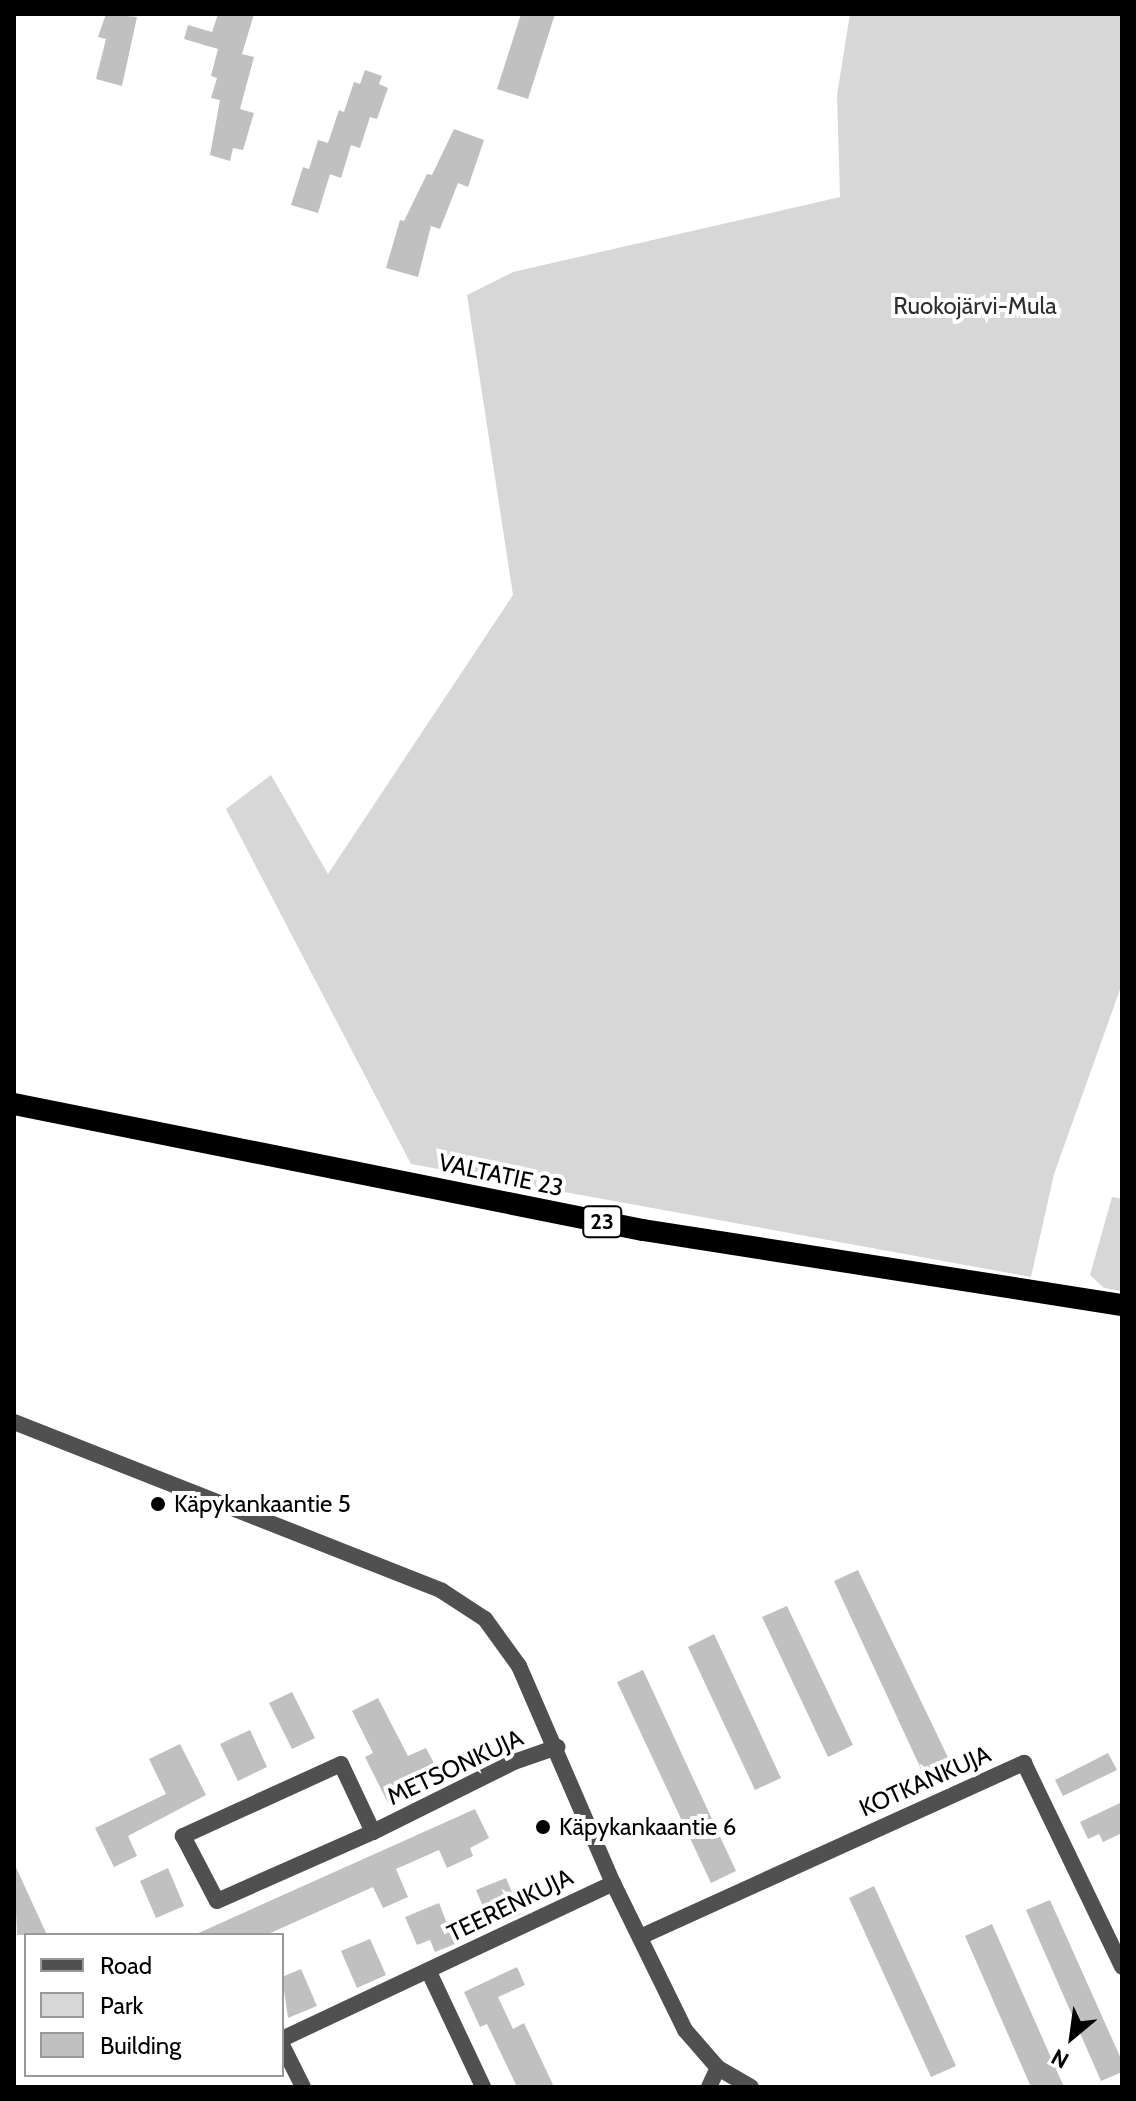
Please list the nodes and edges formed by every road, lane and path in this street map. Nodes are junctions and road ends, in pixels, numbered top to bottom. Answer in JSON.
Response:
{"nodes":[{"id":1,"x":14,"y":1104,"type":"edge"},
{"id":2,"x":1122,"y":1305,"type":"edge"},
{"id":3,"x":14,"y":1422,"type":"edge"},
{"id":4,"x":557,"y":1747,"type":"junction"},
{"id":5,"x":373,"y":1832,"type":"junction"},
{"id":6,"x":613,"y":1883,"type":"junction"},
{"id":7,"x":640,"y":1937,"type":"junction"},
{"id":8,"x":1122,"y":1967,"type":"edge"},
{"id":9,"x":429,"y":1972,"type":"junction"},
{"id":10,"x":284,"y":2041,"type":"edge"},
{"id":11,"x":284,"y":2046,"type":"edge"},
{"id":12,"x":718,"y":2068,"type":"junction"},
{"id":13,"x":303,"y":2087,"type":"edge"},
{"id":14,"x":483,"y":2087,"type":"edge"},
{"id":15,"x":709,"y":2087,"type":"edge"},
{"id":16,"x":751,"y":2087,"type":"edge"}],
"edges":[{"from":1,"to":2,"type":"highway","name":"VALTATIE 23","number":"23"},
{"from":3,"to":4,"type":"street"},
{"from":4,"to":5,"type":"street","name":"METSONKUJA"},
{"from":4,"to":6,"type":"street"},
{"from":5,"to":5,"type":"street","name":"METSONKUJA"},
{"from":6,"to":7,"type":"street"},
{"from":6,"to":9,"type":"street","name":"TEERENKUJA"},
{"from":7,"to":8,"type":"street","name":"KOTKANKUJA"},
{"from":7,"to":12,"type":"street"},
{"from":9,"to":10,"type":"street","name":"TEERENKUJA"},
{"from":9,"to":14,"type":"street","name":"TEERENKUJA"},
{"from":11,"to":13,"type":"street","name":"TEERENKUJA"},
{"from":12,"to":15,"type":"street"},
{"from":12,"to":16,"type":"street"}]}
